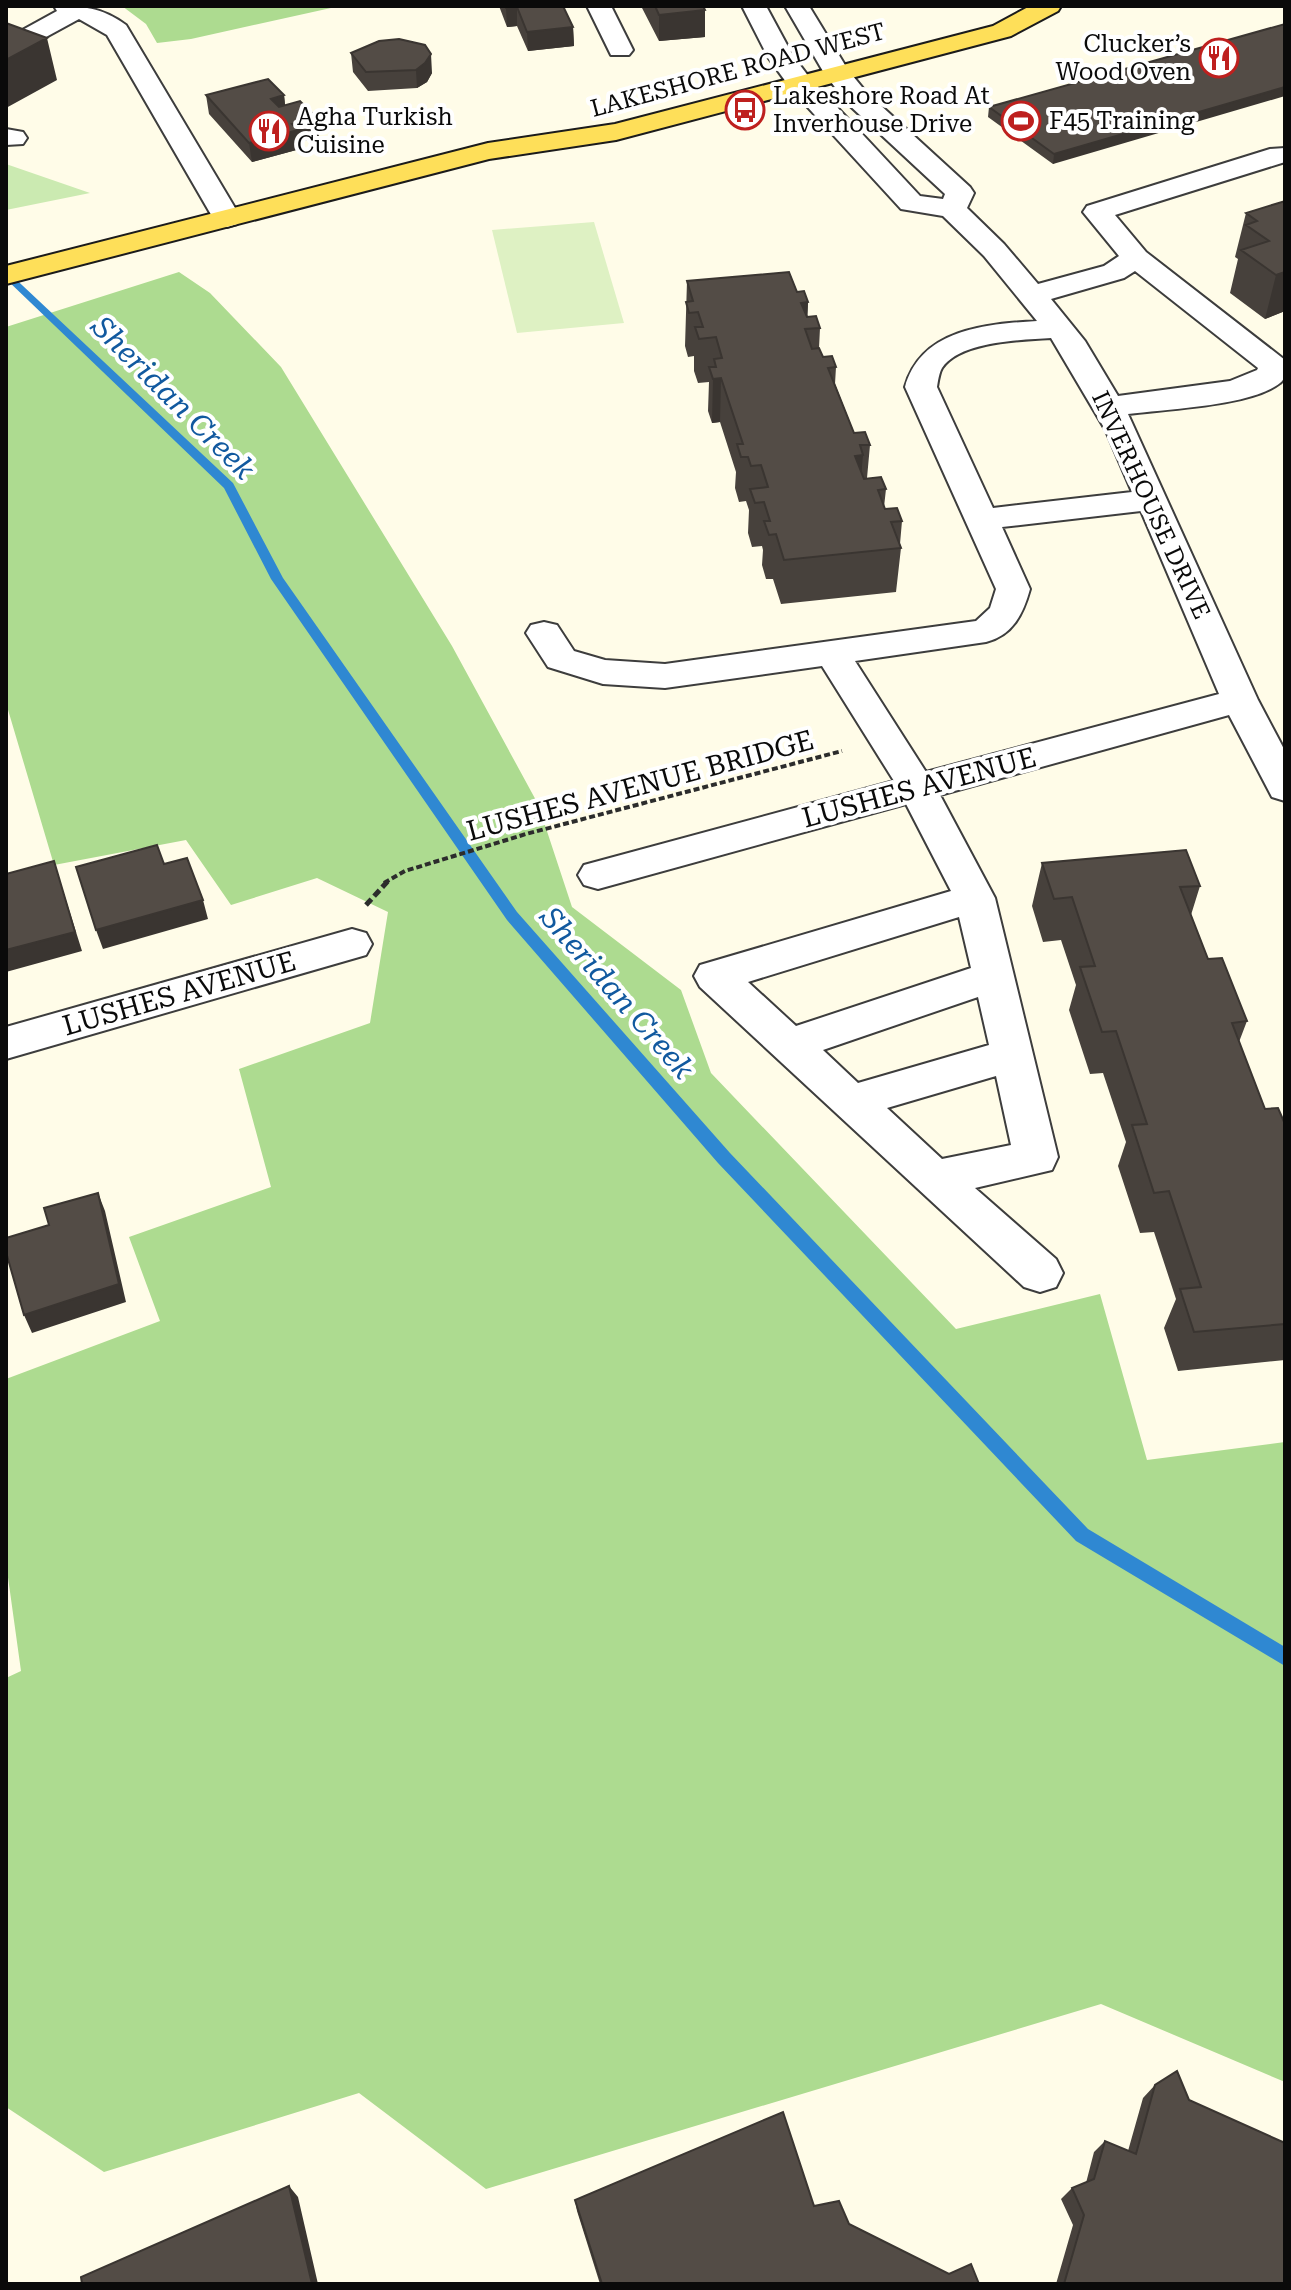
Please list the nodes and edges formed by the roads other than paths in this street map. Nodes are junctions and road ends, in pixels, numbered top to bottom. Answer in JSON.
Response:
{"nodes":[{"id":1,"x":599,"y":6,"type":"edge"},
{"id":2,"x":754,"y":6,"type":"edge"},
{"id":3,"x":797,"y":6,"type":"edge"},
{"id":4,"x":1049,"y":6,"type":"edge"},
{"id":5,"x":71,"y":8,"type":"edge"},
{"id":6,"x":26,"y":39,"type":"edge"},
{"id":7,"x":848,"y":40,"type":"dead end"},
{"id":8,"x":822,"y":46,"type":"junction"},
{"id":9,"x":620,"y":50,"type":"dead end"},
{"id":10,"x":769,"y":60,"type":"junction"},
{"id":11,"x":837,"y":73,"type":"junction"},
{"id":12,"x":800,"y":83,"type":"junction"},
{"id":13,"x":583,"y":111,"type":"dead end"},
{"id":14,"x":488,"y":151,"type":"junction"},
{"id":15,"x":1280,"y":155,"type":"dead end"},
{"id":16,"x":952,"y":209,"type":"junction"},
{"id":17,"x":227,"y":218,"type":"junction"},
{"id":18,"x":1136,"y":258,"type":"junction"},
{"id":19,"x":6,"y":275,"type":"edge"},
{"id":20,"x":1032,"y":295,"type":"junction"},
{"id":21,"x":1060,"y":328,"type":"junction"},
{"id":22,"x":1109,"y":407,"type":"junction"},
{"id":23,"x":1153,"y":500,"type":"junction"},
{"id":24,"x":981,"y":519,"type":"junction"},
{"id":25,"x":544,"y":633,"type":"dead end"},
{"id":26,"x":833,"y":654,"type":"junction"},
{"id":27,"x":1240,"y":700,"type":"junction"},
{"id":28,"x":917,"y":788,"type":"junction"},
{"id":29,"x":1285,"y":788,"type":"edge"},
{"id":30,"x":598,"y":875,"type":"dead end"},
{"id":31,"x":975,"y":898,"type":"junction"},
{"id":32,"x":352,"y":944,"type":"dead end"},
{"id":33,"x":994,"y":976,"type":"junction"},
{"id":34,"x":6,"y":1043,"type":"edge"},
{"id":35,"x":789,"y":1045,"type":"junction"},
{"id":36,"x":1012,"y":1055,"type":"junction"},
{"id":37,"x":851,"y":1102,"type":"junction"},
{"id":38,"x":934,"y":1179,"type":"junction"},
{"id":39,"x":1040,"y":1273,"type":"dead end"}],
"edges":[{"from":1,"to":9,"type":"street"},
{"from":2,"to":10,"type":"street"},
{"from":3,"to":8,"type":"street"},
{"from":4,"to":11,"type":"main road","name":"LAKESHORE ROAD WEST"},
{"from":5,"to":6,"type":"street"},
{"from":5,"to":17,"type":"street"},
{"from":7,"to":8,"type":"main road","name":"LAKESHORE ROAD WEST"},
{"from":8,"to":10,"type":"main road","name":"LAKESHORE ROAD WEST"},
{"from":8,"to":11,"type":"street"},
{"from":10,"to":12,"type":"street"},
{"from":11,"to":12,"type":"main road","name":"LAKESHORE ROAD WEST"},
{"from":11,"to":16,"type":"street"},
{"from":12,"to":14,"type":"main road","name":"LAKESHORE ROAD WEST"},
{"from":12,"to":16,"type":"street"},
{"from":13,"to":14,"type":"main road","name":"LAKESHORE ROAD WEST"},
{"from":14,"to":17,"type":"main road","name":"LAKESHORE ROAD WEST"},
{"from":15,"to":18,"type":"street"},
{"from":16,"to":20,"type":"street","name":"INVERHOUSE DRIVE"},
{"from":17,"to":19,"type":"main road","name":"LAKESHORE ROAD WEST"},
{"from":18,"to":20,"type":"street"},
{"from":18,"to":22,"type":"street"},
{"from":20,"to":21,"type":"street","name":"INVERHOUSE DRIVE"},
{"from":21,"to":22,"type":"street","name":"INVERHOUSE DRIVE"},
{"from":21,"to":24,"type":"street"},
{"from":22,"to":23,"type":"street","name":"INVERHOUSE DRIVE"},
{"from":23,"to":24,"type":"street"},
{"from":23,"to":27,"type":"street","name":"INVERHOUSE DRIVE"},
{"from":24,"to":26,"type":"street"},
{"from":25,"to":26,"type":"street"},
{"from":26,"to":28,"type":"street"},
{"from":27,"to":28,"type":"street","name":"LUSHES AVENUE"},
{"from":27,"to":29,"type":"street","name":"INVERHOUSE DRIVE"},
{"from":28,"to":30,"type":"street","name":"LUSHES AVENUE"},
{"from":28,"to":31,"type":"street"},
{"from":31,"to":33,"type":"street"},
{"from":31,"to":35,"type":"street"},
{"from":32,"to":34,"type":"street","name":"LUSHES AVENUE"},
{"from":33,"to":35,"type":"street"},
{"from":33,"to":36,"type":"street"},
{"from":35,"to":37,"type":"street"},
{"from":36,"to":37,"type":"street"},
{"from":36,"to":38,"type":"street"},
{"from":37,"to":38,"type":"street"},
{"from":38,"to":39,"type":"street"}]}
